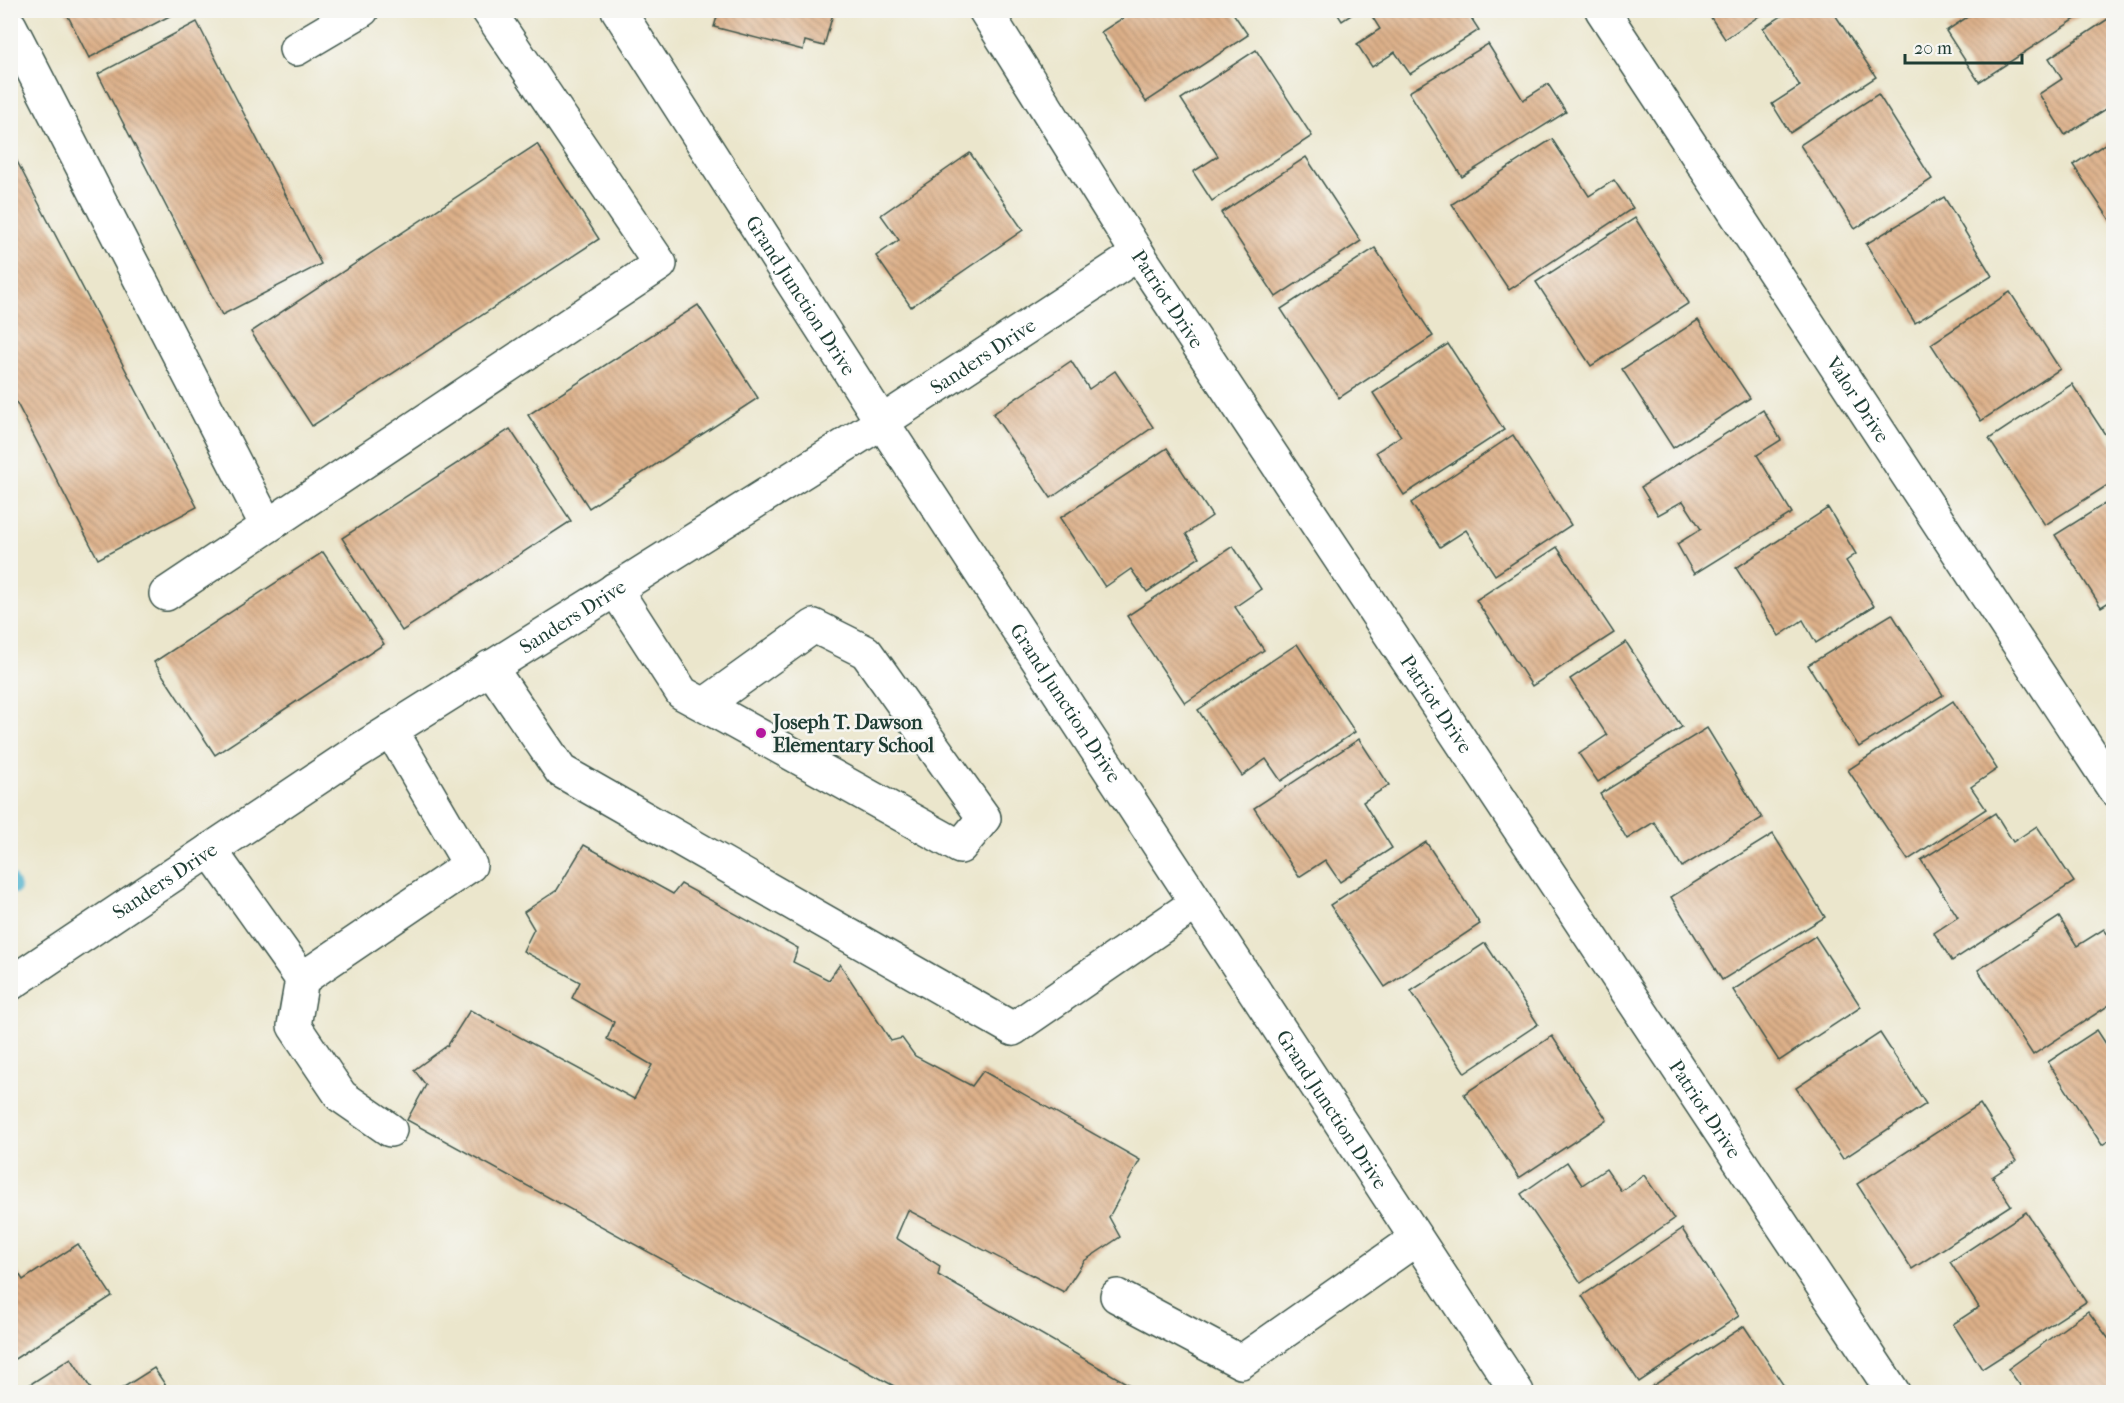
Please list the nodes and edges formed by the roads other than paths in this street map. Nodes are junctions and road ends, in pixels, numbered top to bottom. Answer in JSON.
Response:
{"nodes":[{"id":1,"x":362,"y":10,"type":"edge"},
{"id":2,"x":488,"y":10,"type":"edge"},
{"id":3,"x":618,"y":10,"type":"edge"},
{"id":4,"x":985,"y":10,"type":"edge"},
{"id":5,"x":1602,"y":10,"type":"edge"},
{"id":6,"x":10,"y":26,"type":"edge"},
{"id":7,"x":296,"y":49,"type":"dead end"},
{"id":8,"x":1138,"y":254,"type":"junction"},
{"id":9,"x":882,"y":422,"type":"junction"},
{"id":10,"x":267,"y":526,"type":"junction"},
{"id":11,"x":615,"y":589,"type":"junction"},
{"id":12,"x":166,"y":594,"type":"dead end"},
{"id":13,"x":490,"y":667,"type":"junction"},
{"id":14,"x":704,"y":705,"type":"junction"},
{"id":15,"x":392,"y":730,"type":"junction"},
{"id":16,"x":2114,"y":789,"type":"edge"},
{"id":17,"x":210,"y":850,"type":"junction"},
{"id":18,"x":1196,"y":903,"type":"junction"},
{"id":19,"x":302,"y":979,"type":"junction"},
{"id":20,"x":10,"y":984,"type":"edge"},
{"id":21,"x":390,"y":1130,"type":"dead end"},
{"id":22,"x":1416,"y":1239,"type":"junction"},
{"id":23,"x":1117,"y":1296,"type":"dead end"},
{"id":24,"x":1517,"y":1392,"type":"edge"},
{"id":25,"x":1893,"y":1392,"type":"edge"}],
"edges":[{"from":1,"to":7,"type":"street"},
{"from":2,"to":10,"type":"street"},
{"from":3,"to":9,"type":"street","name":"Grand Junction Drive"},
{"from":4,"to":8,"type":"street","name":"Patriot Drive"},
{"from":5,"to":16,"type":"street","name":"Valor Drive"},
{"from":6,"to":10,"type":"street"},
{"from":8,"to":9,"type":"street","name":"Sanders Drive"},
{"from":8,"to":25,"type":"street","name":"Patriot Drive"},
{"from":9,"to":11,"type":"street","name":"Sanders Drive"},
{"from":9,"to":18,"type":"street","name":"Grand Junction Drive"},
{"from":10,"to":12,"type":"street"},
{"from":11,"to":13,"type":"street","name":"Sanders Drive"},
{"from":11,"to":14,"type":"street"},
{"from":13,"to":15,"type":"street","name":"Sanders Drive"},
{"from":13,"to":18,"type":"street"},
{"from":14,"to":14,"type":"street"},
{"from":15,"to":17,"type":"street","name":"Sanders Drive"},
{"from":15,"to":19,"type":"street"},
{"from":17,"to":19,"type":"street"},
{"from":17,"to":20,"type":"street","name":"Sanders Drive"},
{"from":18,"to":22,"type":"street","name":"Grand Junction Drive"},
{"from":19,"to":21,"type":"street"},
{"from":22,"to":23,"type":"street"},
{"from":22,"to":24,"type":"street","name":"Grand Junction Drive"}]}
